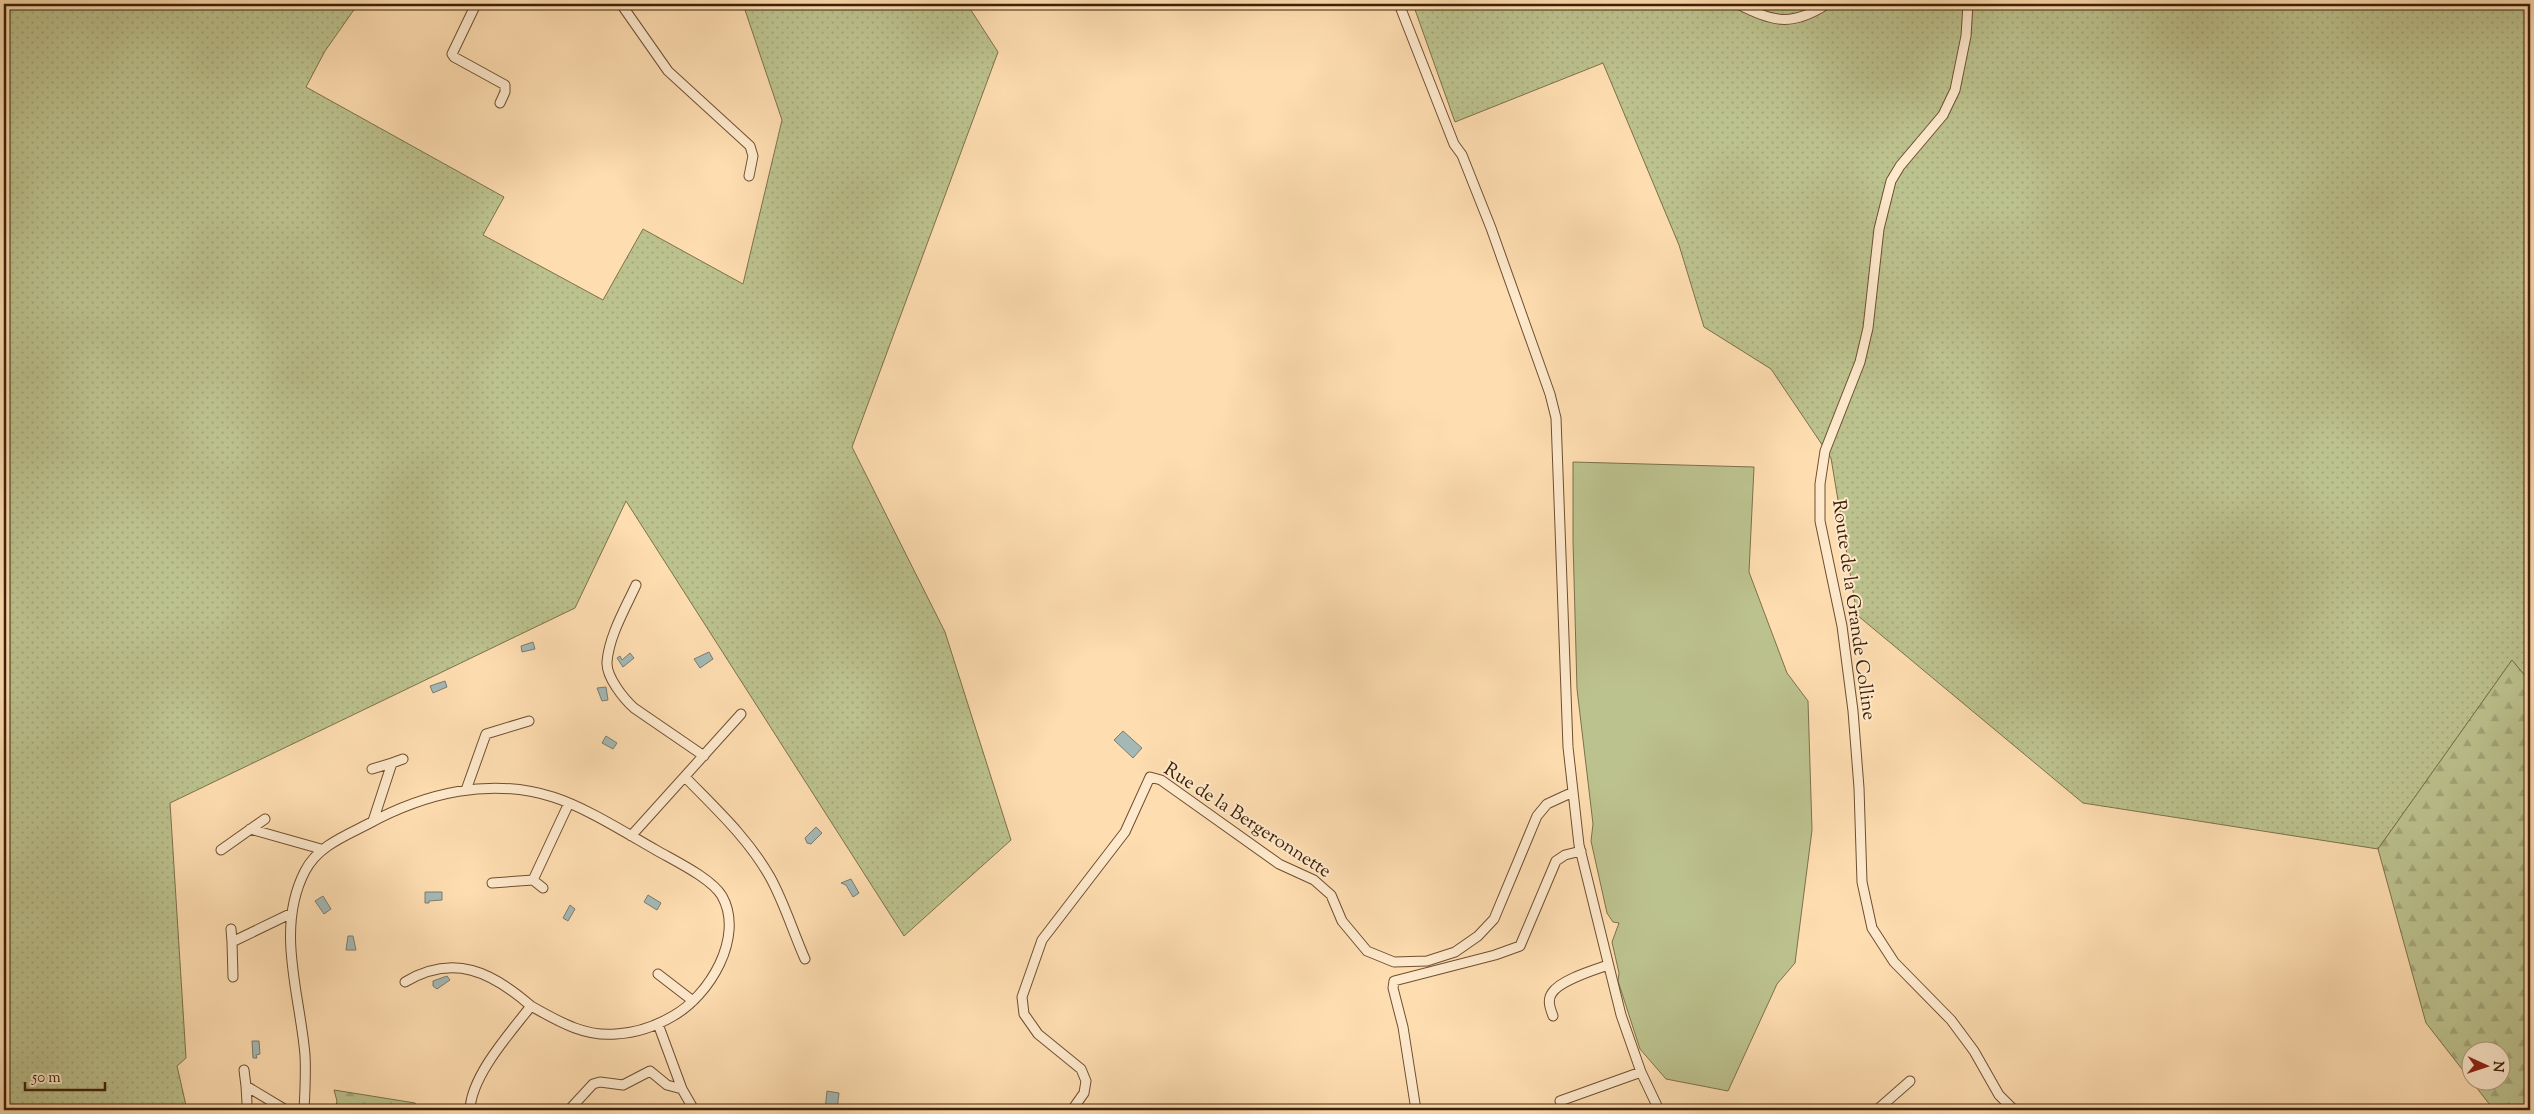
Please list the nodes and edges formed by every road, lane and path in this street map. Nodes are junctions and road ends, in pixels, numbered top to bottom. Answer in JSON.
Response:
{"nodes":[{"id":1,"x":476,"y":4,"type":"edge"},
{"id":2,"x":621,"y":4,"type":"edge"},
{"id":3,"x":1400,"y":4,"type":"edge"},
{"id":4,"x":1738,"y":4,"type":"edge"},
{"id":5,"x":1826,"y":4,"type":"edge"},
{"id":6,"x":1968,"y":4,"type":"edge"},
{"id":7,"x":500,"y":103,"type":"dead end"},
{"id":8,"x":749,"y":176,"type":"dead end"},
{"id":9,"x":636,"y":585,"type":"dead end"},
{"id":10,"x":741,"y":714,"type":"dead end"},
{"id":11,"x":529,"y":721,"type":"dead end"},
{"id":12,"x":704,"y":756,"type":"junction"},
{"id":13,"x":403,"y":759,"type":"dead end"},
{"id":14,"x":392,"y":763,"type":"junction"},
{"id":15,"x":372,"y":769,"type":"dead end"},
{"id":16,"x":685,"y":777,"type":"junction"},
{"id":17,"x":466,"y":790,"type":"junction"},
{"id":18,"x":1573,"y":792,"type":"junction"},
{"id":19,"x":569,"y":803,"type":"junction"},
{"id":20,"x":265,"y":819,"type":"dead end"},
{"id":21,"x":373,"y":821,"type":"junction"},
{"id":22,"x":250,"y":829,"type":"junction"},
{"id":23,"x":631,"y":836,"type":"junction"},
{"id":24,"x":321,"y":849,"type":"junction"},
{"id":25,"x":221,"y":850,"type":"dead end"},
{"id":26,"x":1580,"y":850,"type":"junction"},
{"id":27,"x":534,"y":880,"type":"junction"},
{"id":28,"x":492,"y":883,"type":"dead end"},
{"id":29,"x":543,"y":888,"type":"dead end"},
{"id":30,"x":292,"y":913,"type":"junction"},
{"id":31,"x":231,"y":929,"type":"dead end"},
{"id":32,"x":232,"y":942,"type":"junction"},
{"id":33,"x":805,"y":959,"type":"dead end"},
{"id":34,"x":1608,"y":965,"type":"junction"},
{"id":35,"x":658,"y":974,"type":"dead end"},
{"id":36,"x":233,"y":977,"type":"dead end"},
{"id":37,"x":405,"y":982,"type":"dead end"},
{"id":38,"x":693,"y":1001,"type":"junction"},
{"id":39,"x":531,"y":1006,"type":"junction"},
{"id":40,"x":1553,"y":1016,"type":"dead end"},
{"id":41,"x":658,"y":1024,"type":"junction"},
{"id":42,"x":244,"y":1070,"type":"dead end"},
{"id":43,"x":1641,"y":1072,"type":"junction"},
{"id":44,"x":1910,"y":1081,"type":"dead end"},
{"id":45,"x":246,"y":1086,"type":"junction"},
{"id":46,"x":682,"y":1089,"type":"junction"},
{"id":47,"x":1560,"y":1101,"type":"dead end"},
{"id":48,"x":247,"y":1103,"type":"dead end"},
{"id":49,"x":286,"y":1110,"type":"edge"},
{"id":50,"x":304,"y":1110,"type":"edge"},
{"id":51,"x":470,"y":1110,"type":"edge"},
{"id":52,"x":569,"y":1110,"type":"edge"},
{"id":53,"x":694,"y":1110,"type":"edge"},
{"id":54,"x":1072,"y":1110,"type":"edge"},
{"id":55,"x":1416,"y":1110,"type":"edge"},
{"id":56,"x":1659,"y":1110,"type":"edge"},
{"id":57,"x":1877,"y":1110,"type":"edge"},
{"id":58,"x":2014,"y":1110,"type":"edge"}],
"edges":[{"from":1,"to":7,"type":"street"},
{"from":2,"to":8,"type":"street"},
{"from":3,"to":18,"type":"street"},
{"from":4,"to":5,"type":"street"},
{"from":6,"to":58,"type":"street","name":"Route de la Grande Colline"},
{"from":9,"to":12,"type":"street"},
{"from":10,"to":12,"type":"street"},
{"from":11,"to":17,"type":"street"},
{"from":12,"to":16,"type":"street"},
{"from":13,"to":14,"type":"street"},
{"from":14,"to":15,"type":"street"},
{"from":14,"to":21,"type":"street"},
{"from":16,"to":23,"type":"street"},
{"from":16,"to":33,"type":"street"},
{"from":17,"to":19,"type":"street"},
{"from":17,"to":21,"type":"street"},
{"from":18,"to":26,"type":"street"},
{"from":18,"to":54,"type":"street","name":"Rue de la Bergeronnette"},
{"from":19,"to":23,"type":"street"},
{"from":19,"to":27,"type":"street"},
{"from":20,"to":22,"type":"street"},
{"from":21,"to":24,"type":"street"},
{"from":22,"to":24,"type":"street"},
{"from":22,"to":25,"type":"street"},
{"from":23,"to":38,"type":"street"},
{"from":24,"to":30,"type":"street"},
{"from":26,"to":34,"type":"street"},
{"from":26,"to":55,"type":"street"},
{"from":27,"to":28,"type":"street"},
{"from":27,"to":29,"type":"street"},
{"from":30,"to":32,"type":"street"},
{"from":30,"to":50,"type":"street"},
{"from":31,"to":32,"type":"street"},
{"from":32,"to":36,"type":"street"},
{"from":34,"to":40,"type":"street"},
{"from":34,"to":43,"type":"street"},
{"from":35,"to":38,"type":"street"},
{"from":37,"to":39,"type":"street"},
{"from":38,"to":41,"type":"street"},
{"from":39,"to":41,"type":"street"},
{"from":39,"to":51,"type":"street"},
{"from":41,"to":46,"type":"street"},
{"from":42,"to":45,"type":"street"},
{"from":43,"to":47,"type":"street"},
{"from":43,"to":56,"type":"street"},
{"from":44,"to":57,"type":"street"},
{"from":45,"to":48,"type":"street"},
{"from":45,"to":49,"type":"street"},
{"from":46,"to":52,"type":"street"},
{"from":46,"to":53,"type":"street"}]}
